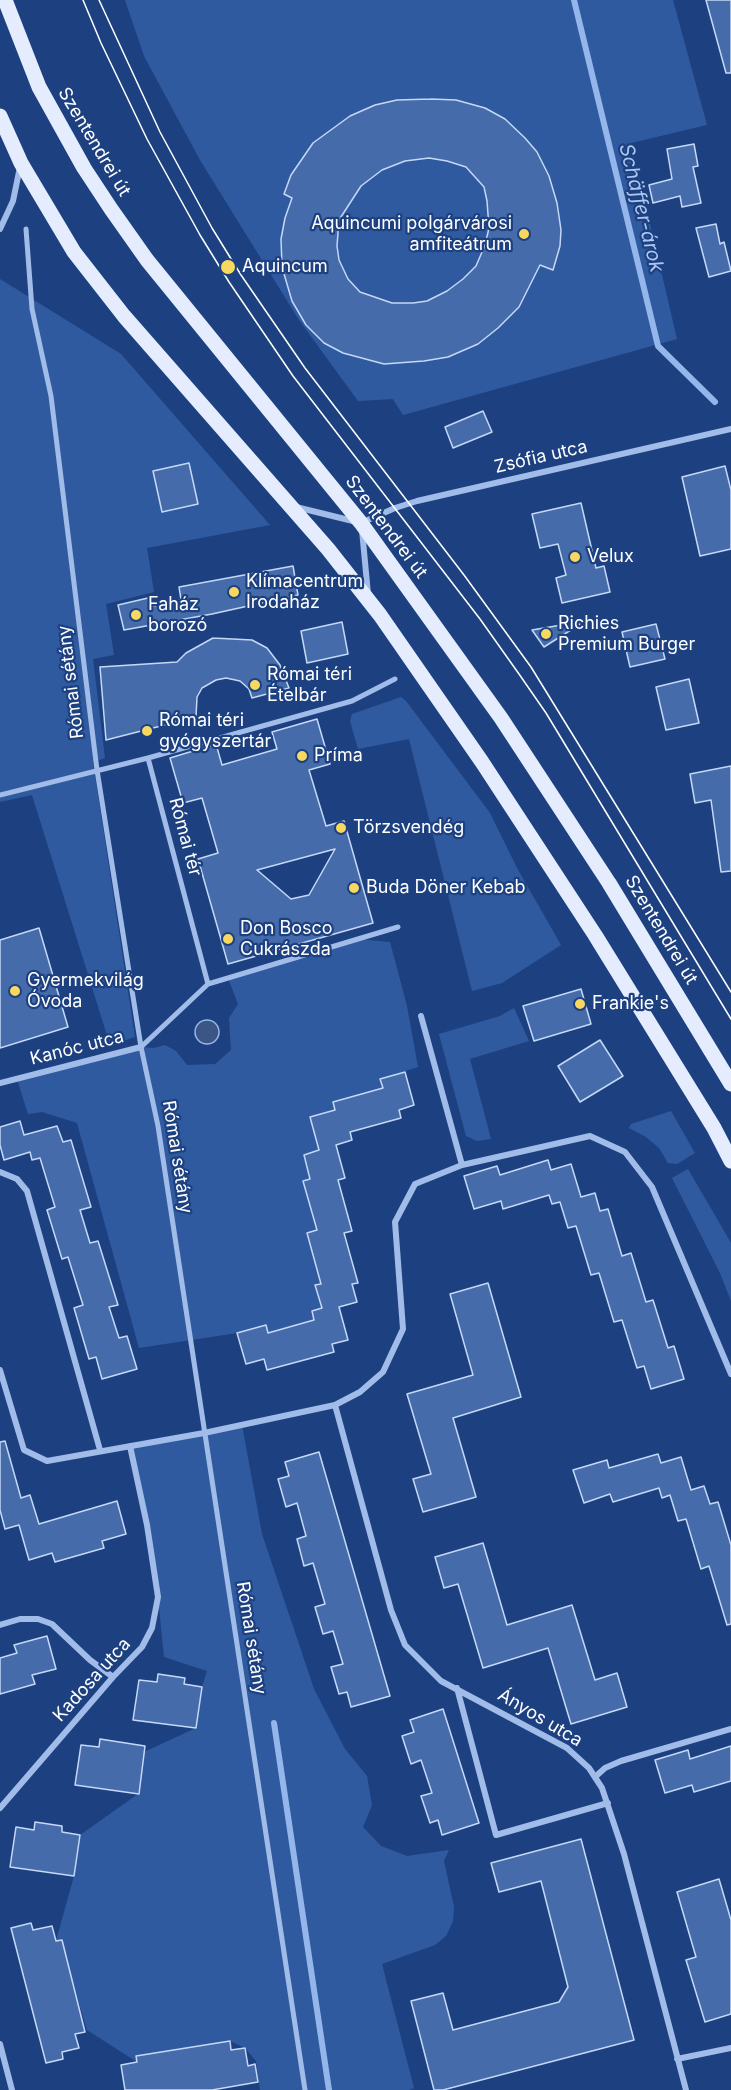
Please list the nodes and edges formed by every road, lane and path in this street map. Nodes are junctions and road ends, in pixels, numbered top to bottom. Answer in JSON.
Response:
{"nodes":[{"id":1,"x":5,"y":0,"type":"edge"},
{"id":2,"x":0,"y":116,"type":"edge"},
{"id":3,"x":21,"y":163,"type":"junction"},
{"id":4,"x":0,"y":229,"type":"edge"},
{"id":5,"x":26,"y":229,"type":"dead end"},
{"id":6,"x":731,"y":429,"type":"edge"},
{"id":7,"x":291,"y":506,"type":"junction"},
{"id":8,"x":361,"y":523,"type":"junction"},
{"id":9,"x":369,"y":601,"type":"junction"},
{"id":10,"x":395,"y":680,"type":"dead end"},
{"id":11,"x":148,"y":758,"type":"junction"},
{"id":12,"x":97,"y":770,"type":"junction"},
{"id":13,"x":0,"y":795,"type":"edge"},
{"id":14,"x":398,"y":927,"type":"dead end"},
{"id":15,"x":208,"y":984,"type":"junction"},
{"id":16,"x":421,"y":1016,"type":"dead end"},
{"id":17,"x":141,"y":1047,"type":"junction"},
{"id":18,"x":0,"y":1083,"type":"edge"},
{"id":19,"x":731,"y":1084,"type":"edge"},
{"id":20,"x":731,"y":1161,"type":"edge"},
{"id":21,"x":462,"y":1165,"type":"junction"},
{"id":22,"x":0,"y":1172,"type":"edge"},
{"id":23,"x":0,"y":1370,"type":"edge"},
{"id":24,"x":731,"y":1374,"type":"edge"},
{"id":25,"x":335,"y":1405,"type":"junction"},
{"id":26,"x":204,"y":1433,"type":"junction"},
{"id":27,"x":130,"y":1446,"type":"junction"},
{"id":28,"x":100,"y":1450,"type":"junction"},
{"id":29,"x":0,"y":1625,"type":"edge"},
{"id":30,"x":113,"y":1677,"type":"junction"},
{"id":31,"x":457,"y":1688,"type":"junction"},
{"id":32,"x":731,"y":1729,"type":"edge"},
{"id":33,"x":595,"y":1777,"type":"junction"},
{"id":34,"x":608,"y":1803,"type":"junction"},
{"id":35,"x":0,"y":1808,"type":"edge"},
{"id":36,"x":0,"y":2044,"type":"edge"},
{"id":37,"x":731,"y":2048,"type":"edge"},
{"id":38,"x":677,"y":2059,"type":"junction"},
{"id":39,"x":12,"y":2090,"type":"edge"},
{"id":40,"x":306,"y":2090,"type":"edge"},
{"id":41,"x":686,"y":2090,"type":"edge"}],
"edges":[{"from":1,"to":8,"type":"main road","name":"Szentendrei út"},
{"from":2,"to":3,"type":"main road"},
{"from":3,"to":4,"type":"street"},
{"from":3,"to":7,"type":"main road"},
{"from":5,"to":12,"type":"street","name":"Római sétány"},
{"from":6,"to":8,"type":"street","name":"Zsófia utca"},
{"from":7,"to":8,"type":"street"},
{"from":7,"to":9,"type":"main road"},
{"from":8,"to":9,"type":"street"},
{"from":8,"to":19,"type":"main road","name":"Szentendrei út"},
{"from":9,"to":20,"type":"main road"},
{"from":10,"to":11,"type":"street"},
{"from":11,"to":12,"type":"street"},
{"from":11,"to":15,"type":"street","name":"Római tér"},
{"from":12,"to":13,"type":"street"},
{"from":12,"to":17,"type":"street","name":"Római sétány"},
{"from":14,"to":15,"type":"street"},
{"from":15,"to":17,"type":"street","name":"Kanóc utca"},
{"from":16,"to":21,"type":"street"},
{"from":17,"to":18,"type":"street","name":"Kanóc utca"},
{"from":17,"to":26,"type":"street","name":"Római sétány"},
{"from":21,"to":24,"type":"street"},
{"from":21,"to":25,"type":"street"},
{"from":22,"to":28,"type":"street"},
{"from":23,"to":28,"type":"street"},
{"from":25,"to":26,"type":"street"},
{"from":25,"to":31,"type":"street","name":"Ányos utca"},
{"from":26,"to":27,"type":"street"},
{"from":26,"to":40,"type":"street","name":"Római sétány"},
{"from":27,"to":28,"type":"street"},
{"from":27,"to":30,"type":"street","name":"Kadosa utca"},
{"from":29,"to":30,"type":"street"},
{"from":30,"to":35,"type":"street","name":"Kadosa utca"},
{"from":31,"to":33,"type":"street","name":"Ányos utca"},
{"from":31,"to":34,"type":"street"},
{"from":32,"to":33,"type":"street"},
{"from":33,"to":34,"type":"street","name":"Ányos utca"},
{"from":34,"to":38,"type":"street","name":"Ányos utca"},
{"from":36,"to":39,"type":"street"},
{"from":37,"to":38,"type":"street"},
{"from":38,"to":41,"type":"street","name":"Ányos utca"}]}
